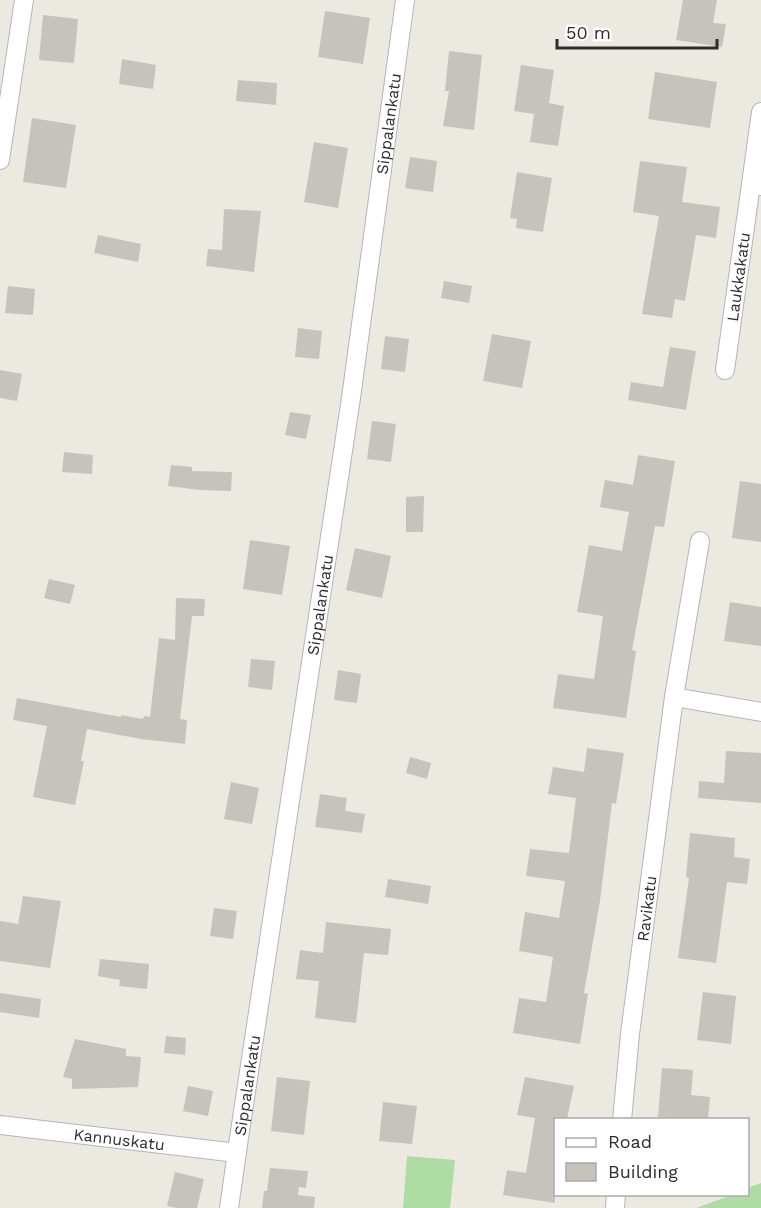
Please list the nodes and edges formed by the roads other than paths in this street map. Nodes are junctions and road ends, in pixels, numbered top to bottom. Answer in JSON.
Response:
{"nodes":[{"id":1,"x":24,"y":0,"type":"edge"},
{"id":2,"x":405,"y":0,"type":"edge"},
{"id":3,"x":761,"y":112,"type":"edge"},
{"id":4,"x":0,"y":160,"type":"edge"},
{"id":5,"x":756,"y":185,"type":"edge"},
{"id":6,"x":725,"y":370,"type":"dead end"},
{"id":7,"x":700,"y":541,"type":"dead end"},
{"id":8,"x":674,"y":697,"type":"junction"},
{"id":9,"x":761,"y":712,"type":"edge"},
{"id":10,"x":622,"y":1118,"type":"edge"},
{"id":11,"x":0,"y":1125,"type":"edge"},
{"id":12,"x":237,"y":1153,"type":"junction"},
{"id":13,"x":230,"y":1208,"type":"edge"}],
"edges":[{"from":1,"to":4,"type":"street"},
{"from":2,"to":12,"type":"street","name":"Sippalankatu"},
{"from":3,"to":5,"type":"street","name":"Laukkakatu"},
{"from":5,"to":6,"type":"street","name":"Laukkakatu"},
{"from":7,"to":8,"type":"street","name":"Ravikatu"},
{"from":8,"to":9,"type":"street"},
{"from":8,"to":10,"type":"street","name":"Ravikatu"},
{"from":11,"to":12,"type":"street","name":"Kannuskatu"},
{"from":12,"to":13,"type":"street","name":"Sippalankatu"}]}
